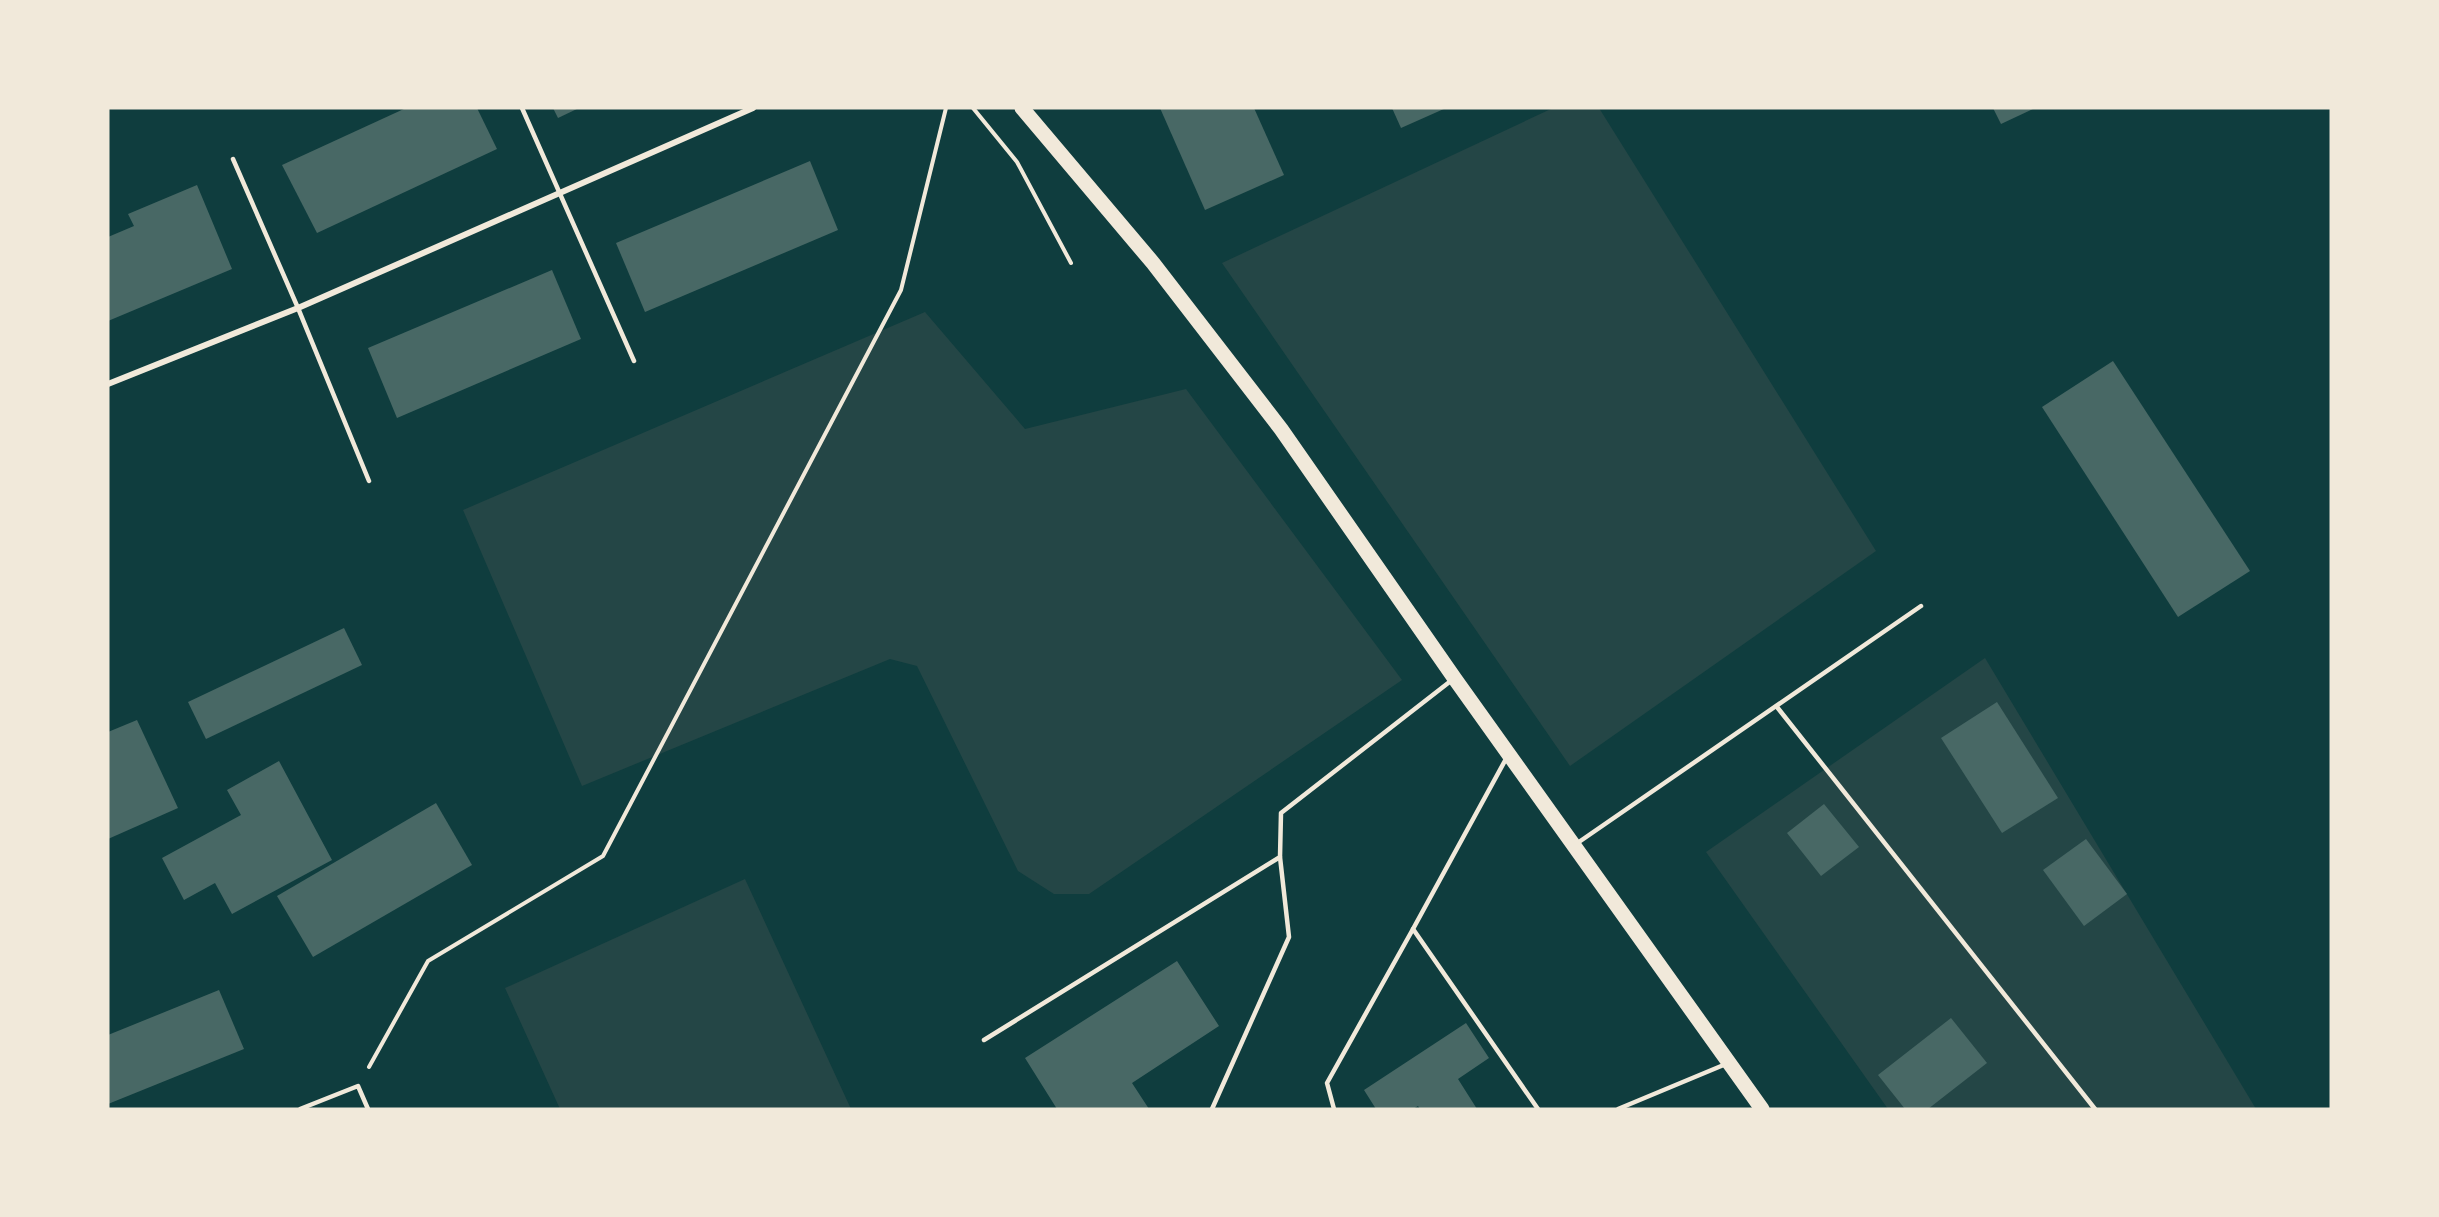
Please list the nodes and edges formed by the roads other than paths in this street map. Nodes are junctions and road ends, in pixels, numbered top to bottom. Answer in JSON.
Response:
{"nodes":[{"id":1,"x":522,"y":108,"type":"edge"},
{"id":2,"x":753,"y":108,"type":"edge"},
{"id":3,"x":1022,"y":108,"type":"edge"},
{"id":4,"x":233,"y":159,"type":"dead end"},
{"id":5,"x":560,"y":195,"type":"junction"},
{"id":6,"x":298,"y":308,"type":"junction"},
{"id":7,"x":634,"y":361,"type":"dead end"},
{"id":8,"x":108,"y":384,"type":"edge"},
{"id":9,"x":369,"y":481,"type":"dead end"},
{"id":10,"x":1921,"y":606,"type":"dead end"},
{"id":11,"x":1455,"y":679,"type":"junction"},
{"id":12,"x":1777,"y":707,"type":"junction"},
{"id":13,"x":1510,"y":752,"type":"junction"},
{"id":14,"x":1576,"y":844,"type":"junction"},
{"id":15,"x":1280,"y":856,"type":"junction"},
{"id":16,"x":1413,"y":929,"type":"junction"},
{"id":17,"x":984,"y":1040,"type":"dead end"},
{"id":18,"x":1729,"y":1063,"type":"junction"},
{"id":19,"x":300,"y":1109,"type":"edge"},
{"id":20,"x":368,"y":1109,"type":"edge"},
{"id":21,"x":1212,"y":1109,"type":"edge"},
{"id":22,"x":1334,"y":1109,"type":"edge"},
{"id":23,"x":1538,"y":1109,"type":"edge"},
{"id":24,"x":1618,"y":1109,"type":"edge"},
{"id":25,"x":1762,"y":1109,"type":"edge"},
{"id":26,"x":2095,"y":1109,"type":"edge"}],
"edges":[{"from":1,"to":5,"type":"lane"},
{"from":2,"to":5,"type":"street"},
{"from":3,"to":11,"type":"main road"},
{"from":4,"to":6,"type":"lane"},
{"from":5,"to":6,"type":"street"},
{"from":5,"to":7,"type":"lane"},
{"from":6,"to":8,"type":"street"},
{"from":6,"to":9,"type":"lane"},
{"from":10,"to":12,"type":"lane"},
{"from":11,"to":13,"type":"main road"},
{"from":11,"to":15,"type":"lane"},
{"from":12,"to":14,"type":"lane"},
{"from":12,"to":26,"type":"lane"},
{"from":13,"to":14,"type":"main road"},
{"from":13,"to":16,"type":"lane"},
{"from":14,"to":18,"type":"main road"},
{"from":15,"to":17,"type":"lane"},
{"from":15,"to":21,"type":"lane"},
{"from":16,"to":22,"type":"lane"},
{"from":16,"to":23,"type":"lane"},
{"from":18,"to":24,"type":"lane"},
{"from":18,"to":25,"type":"main road"},
{"from":19,"to":20,"type":"lane"}]}
